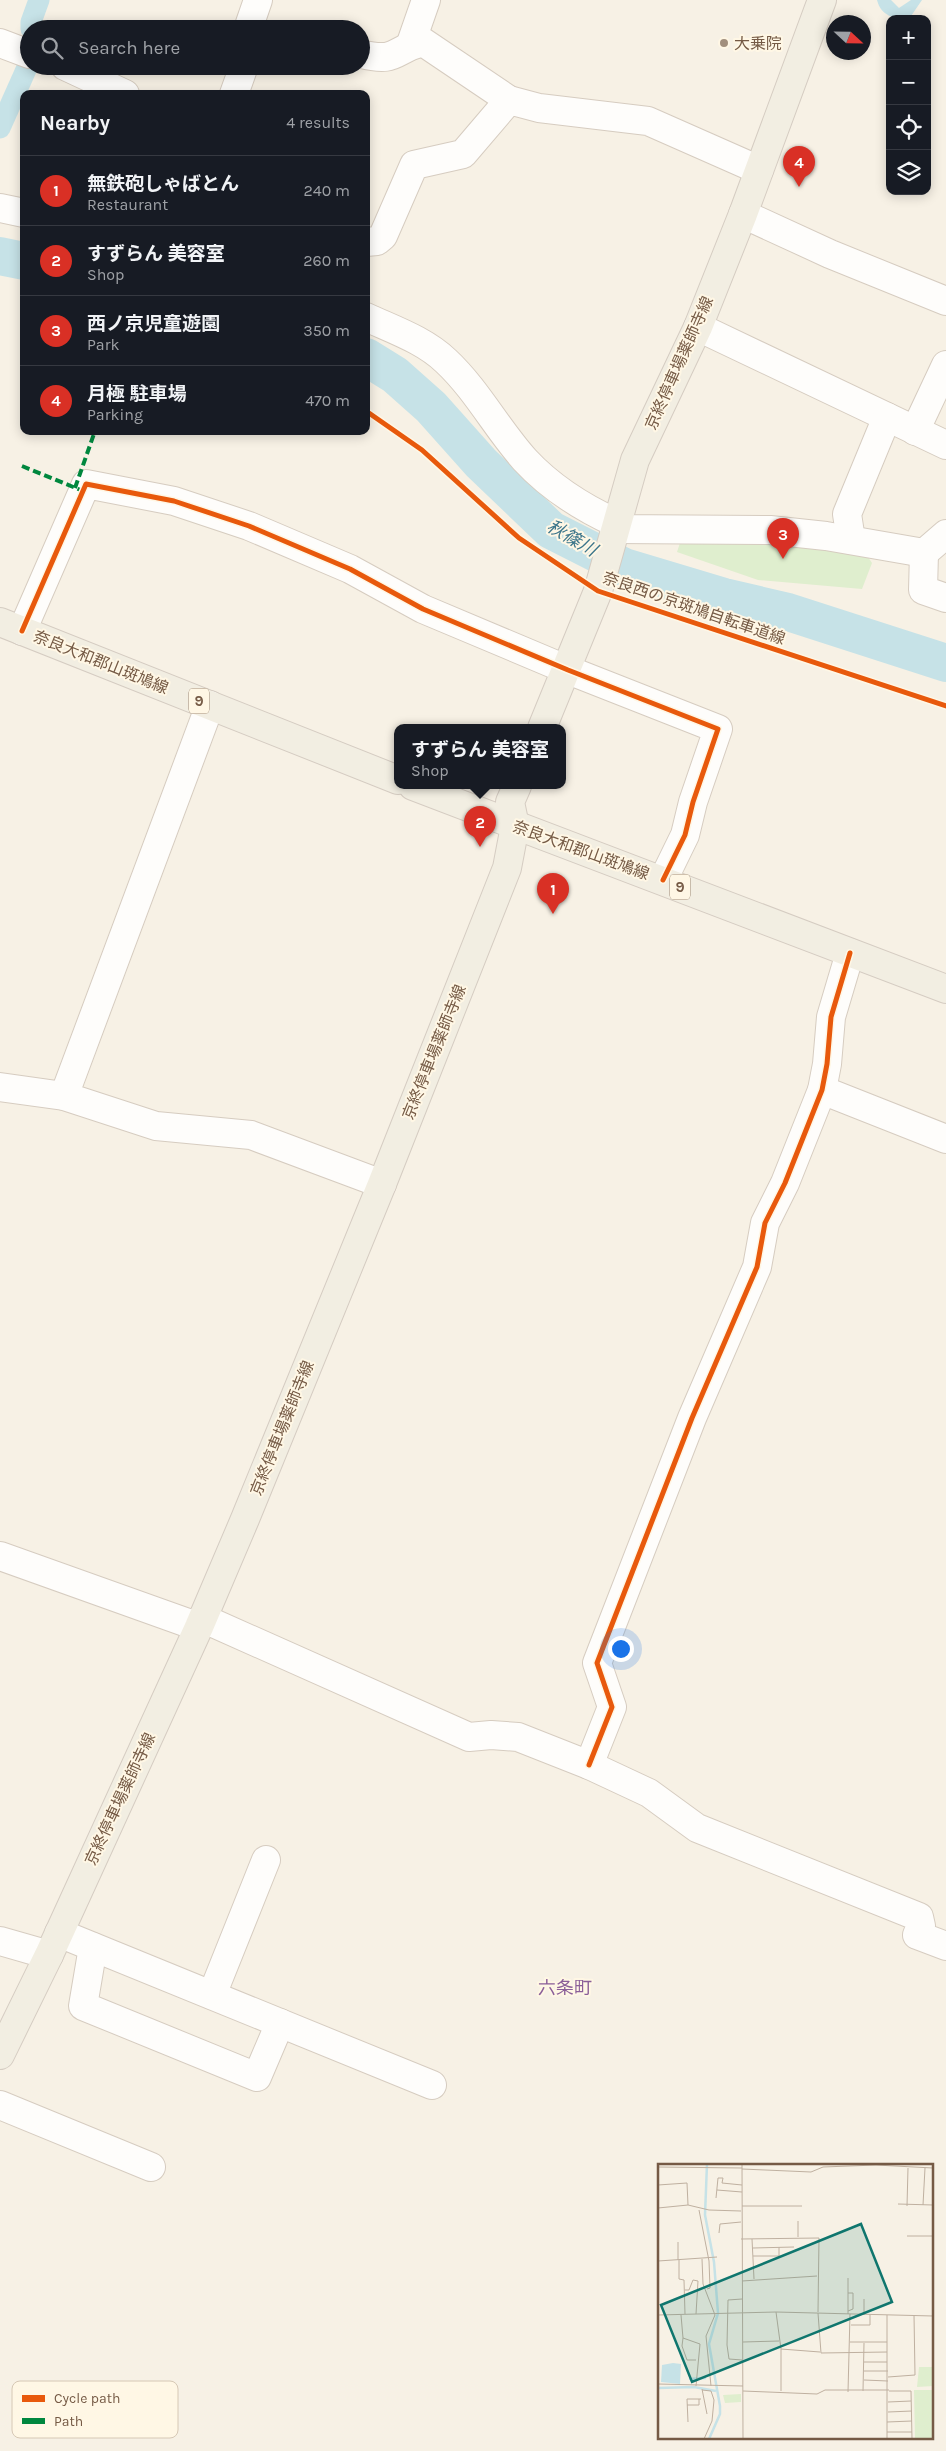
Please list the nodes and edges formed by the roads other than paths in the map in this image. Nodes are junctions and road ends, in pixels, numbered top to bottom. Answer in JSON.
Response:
{"nodes":[{"id":1,"x":258,"y":0,"type":"edge"},
{"id":2,"x":426,"y":0,"type":"edge"},
{"id":3,"x":822,"y":0,"type":"edge"},
{"id":4,"x":251,"y":20,"type":"edge"},
{"id":5,"x":0,"y":43,"type":"edge"},
{"id":6,"x":410,"y":46,"type":"junction"},
{"id":7,"x":20,"y":51,"type":"edge"},
{"id":8,"x":370,"y":56,"type":"edge"},
{"id":9,"x":84,"y":75,"type":"edge"},
{"id":10,"x":241,"y":75,"type":"edge"},
{"id":11,"x":116,"y":90,"type":"edge"},
{"id":12,"x":235,"y":90,"type":"edge"},
{"id":13,"x":509,"y":100,"type":"junction"},
{"id":14,"x":759,"y":170,"type":"junction"},
{"id":15,"x":0,"y":208,"type":"edge"},
{"id":16,"x":20,"y":213,"type":"edge"},
{"id":17,"x":743,"y":214,"type":"junction"},
{"id":18,"x":370,"y":242,"type":"edge"},
{"id":19,"x":946,"y":301,"type":"edge"},
{"id":20,"x":370,"y":319,"type":"edge"},
{"id":21,"x":698,"y":327,"type":"junction"},
{"id":22,"x":946,"y":365,"type":"edge"},
{"id":23,"x":887,"y":417,"type":"junction"},
{"id":24,"x":915,"y":431,"type":"junction"},
{"id":25,"x":946,"y":445,"type":"edge"},
{"id":26,"x":614,"y":529,"type":"junction"},
{"id":27,"x":946,"y":534,"type":"edge"},
{"id":28,"x":851,"y":540,"type":"junction"},
{"id":29,"x":924,"y":553,"type":"junction"},
{"id":30,"x":946,"y":598,"type":"edge"},
{"id":31,"x":11,"y":626,"type":"edge"},
{"id":32,"x":568,"y":670,"type":"junction"},
{"id":33,"x":210,"y":705,"type":"junction"},
{"id":34,"x":544,"y":724,"type":"edge"},
{"id":35,"x":394,"y":778,"type":"edge"},
{"id":36,"x":421,"y":789,"type":"edge"},
{"id":37,"x":516,"y":789,"type":"edge"},
{"id":38,"x":515,"y":826,"type":"junction"},
{"id":39,"x":663,"y":880,"type":"junction"},
{"id":40,"x":850,"y":953,"type":"junction"},
{"id":41,"x":946,"y":989,"type":"edge"},
{"id":42,"x":0,"y":1086,"type":"edge"},
{"id":43,"x":822,"y":1090,"type":"junction"},
{"id":44,"x":64,"y":1096,"type":"junction"},
{"id":45,"x":946,"y":1139,"type":"edge"},
{"id":46,"x":382,"y":1184,"type":"junction"},
{"id":47,"x":0,"y":1556,"type":"edge"},
{"id":48,"x":201,"y":1622,"type":"junction"},
{"id":49,"x":589,"y":1765,"type":"junction"},
{"id":50,"x":266,"y":1860,"type":"dead end"},
{"id":51,"x":0,"y":1941,"type":"edge"},
{"id":52,"x":54,"y":1944,"type":"junction"},
{"id":53,"x":946,"y":1946,"type":"edge"},
{"id":54,"x":93,"y":1947,"type":"junction"},
{"id":55,"x":212,"y":1995,"type":"junction"},
{"id":56,"x":280,"y":2023,"type":"junction"},
{"id":57,"x":0,"y":2055,"type":"edge"},
{"id":58,"x":432,"y":2085,"type":"dead end"},
{"id":59,"x":0,"y":2105,"type":"edge"},
{"id":60,"x":151,"y":2167,"type":"dead end"}],
"edges":[{"from":1,"to":4,"type":"street"},
{"from":2,"to":6,"type":"street"},
{"from":3,"to":14,"type":"main road","name":"京終停車場薬師寺線"},
{"from":5,"to":7,"type":"street"},
{"from":6,"to":8,"type":"street"},
{"from":6,"to":13,"type":"street"},
{"from":9,"to":11,"type":"street"},
{"from":10,"to":12,"type":"street"},
{"from":13,"to":14,"type":"street"},
{"from":13,"to":18,"type":"street"},
{"from":14,"to":17,"type":"main road","name":"京終停車場薬師寺線"},
{"from":15,"to":16,"type":"street"},
{"from":17,"to":19,"type":"street"},
{"from":17,"to":21,"type":"main road","name":"京終停車場薬師寺線"},
{"from":20,"to":26,"type":"street"},
{"from":21,"to":23,"type":"street"},
{"from":21,"to":26,"type":"main road","name":"京終停車場薬師寺線"},
{"from":22,"to":24,"type":"street"},
{"from":23,"to":24,"type":"street"},
{"from":23,"to":28,"type":"street"},
{"from":24,"to":25,"type":"street"},
{"from":26,"to":28,"type":"street"},
{"from":26,"to":32,"type":"main road","name":"京終停車場薬師寺線"},
{"from":27,"to":29,"type":"street"},
{"from":28,"to":29,"type":"street"},
{"from":29,"to":30,"type":"street"},
{"from":31,"to":32,"type":"street"},
{"from":31,"to":33,"type":"main road","name":"奈良大和郡山斑鳩線","number":"9"},
{"from":32,"to":34,"type":"main road","name":"京終停車場薬師寺線"},
{"from":32,"to":39,"type":"street"},
{"from":33,"to":35,"type":"main road","name":"奈良大和郡山斑鳩線","number":"9"},
{"from":33,"to":44,"type":"street"},
{"from":36,"to":38,"type":"main road","name":"奈良大和郡山斑鳩線","number":"9"},
{"from":37,"to":38,"type":"main road","name":"京終停車場薬師寺線"},
{"from":38,"to":39,"type":"main road","name":"奈良大和郡山斑鳩線","number":"9"},
{"from":38,"to":46,"type":"main road","name":"京終停車場薬師寺線"},
{"from":39,"to":40,"type":"main road","name":"奈良大和郡山斑鳩線","number":"9"},
{"from":40,"to":41,"type":"main road","name":"奈良大和郡山斑鳩線","number":"9"},
{"from":40,"to":43,"type":"street"},
{"from":42,"to":44,"type":"street"},
{"from":43,"to":45,"type":"street"},
{"from":43,"to":49,"type":"street"},
{"from":44,"to":46,"type":"street"},
{"from":46,"to":48,"type":"main road","name":"京終停車場薬師寺線"},
{"from":47,"to":48,"type":"street"},
{"from":48,"to":49,"type":"street"},
{"from":48,"to":52,"type":"main road","name":"京終停車場薬師寺線"},
{"from":49,"to":53,"type":"street"},
{"from":50,"to":55,"type":"street"},
{"from":51,"to":52,"type":"street"},
{"from":52,"to":54,"type":"street"},
{"from":52,"to":57,"type":"main road","name":"京終停車場薬師寺線"},
{"from":54,"to":55,"type":"street"},
{"from":54,"to":56,"type":"street"},
{"from":55,"to":56,"type":"street"},
{"from":56,"to":58,"type":"street"},
{"from":59,"to":60,"type":"street"}]}
